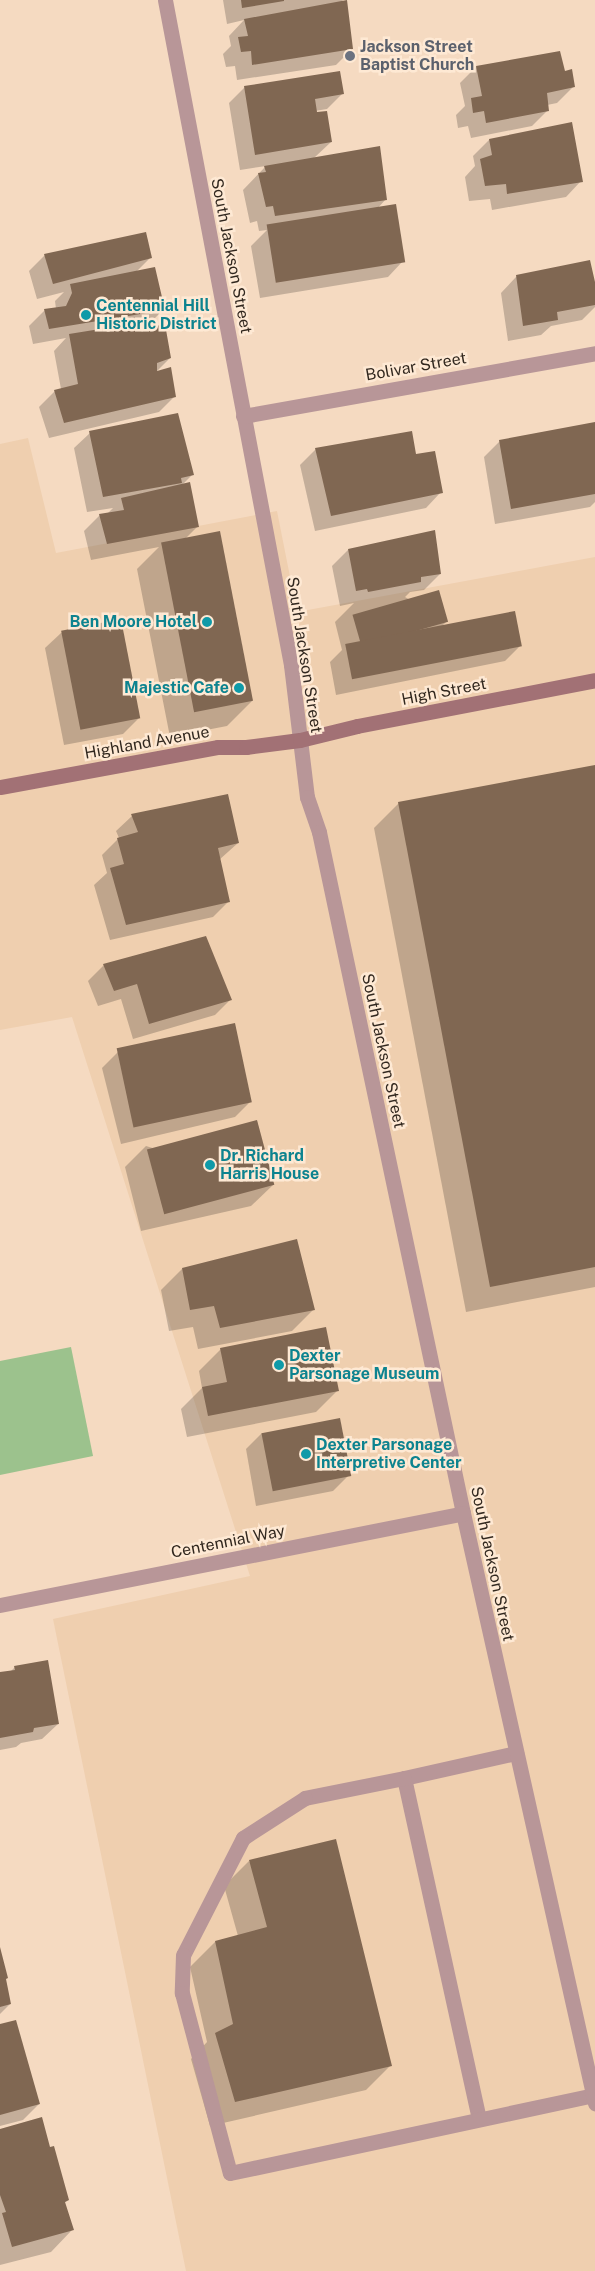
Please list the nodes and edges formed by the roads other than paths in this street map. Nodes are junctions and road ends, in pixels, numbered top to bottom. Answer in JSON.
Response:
{"nodes":[{"id":1,"x":165,"y":0,"type":"edge"},
{"id":2,"x":595,"y":353,"type":"edge"},
{"id":3,"x":243,"y":416,"type":"junction"},
{"id":4,"x":595,"y":680,"type":"edge"},
{"id":5,"x":300,"y":740,"type":"junction"},
{"id":6,"x":0,"y":787,"type":"edge"},
{"id":7,"x":463,"y":1514,"type":"junction"},
{"id":8,"x":0,"y":1604,"type":"edge"},
{"id":9,"x":516,"y":1753,"type":"junction"},
{"id":10,"x":404,"y":1778,"type":"junction"},
{"id":11,"x":594,"y":2099,"type":"edge"},
{"id":12,"x":479,"y":2119,"type":"junction"}],
"edges":[{"from":1,"to":3,"type":"street","name":"South Jackson Street"},
{"from":2,"to":3,"type":"street","name":"Bolivar Street"},
{"from":3,"to":5,"type":"street","name":"South Jackson Street"},
{"from":4,"to":5,"type":"main road","name":"High Street"},
{"from":5,"to":6,"type":"main road","name":"Highland Avenue"},
{"from":5,"to":7,"type":"street","name":"South Jackson Street"},
{"from":7,"to":8,"type":"street","name":"Centennial Way"},
{"from":7,"to":9,"type":"street","name":"South Jackson Street"},
{"from":9,"to":10,"type":"street"},
{"from":9,"to":11,"type":"street","name":"South Jackson Street"},
{"from":10,"to":12,"type":"street"},
{"from":10,"to":12,"type":"street"},
{"from":11,"to":12,"type":"street"}]}
